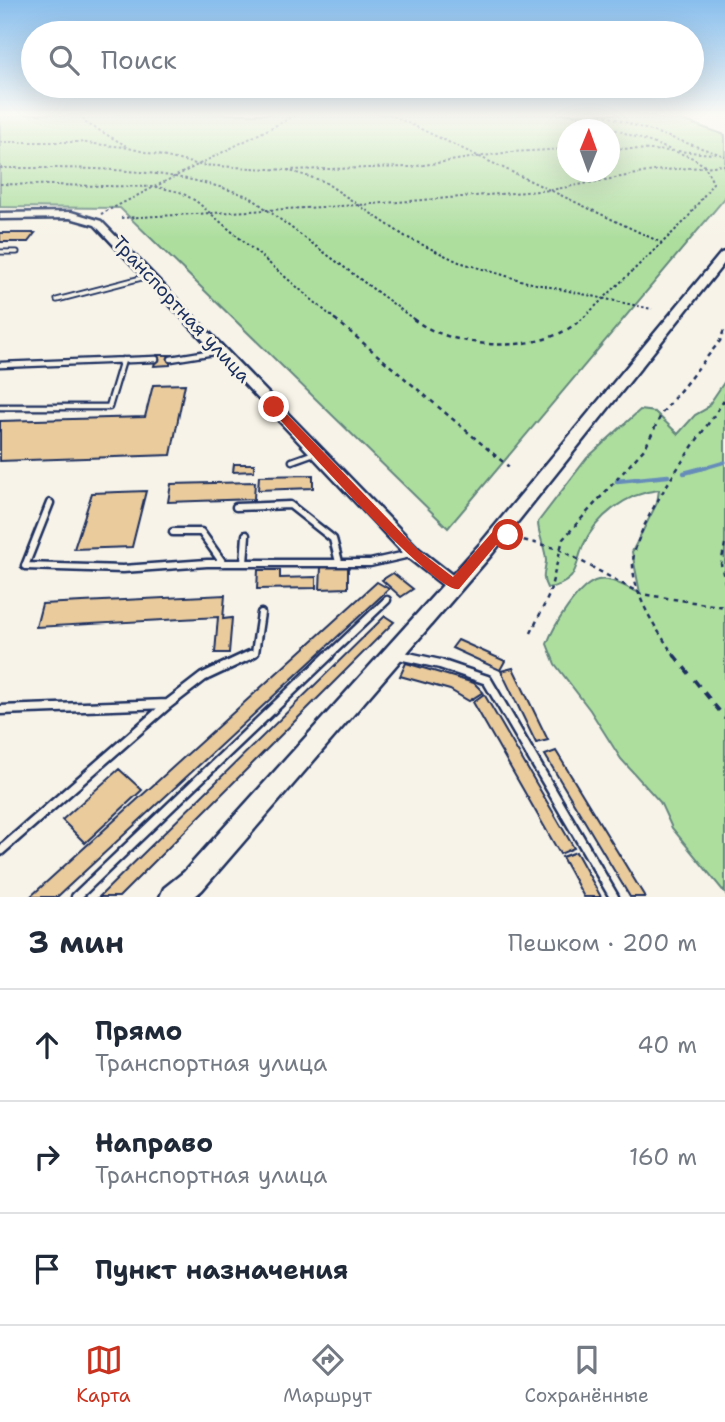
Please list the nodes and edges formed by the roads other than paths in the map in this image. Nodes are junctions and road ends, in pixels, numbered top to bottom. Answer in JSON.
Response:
{"nodes":[{"id":1,"x":0,"y":216,"type":"edge"},
{"id":2,"x":0,"y":252,"type":"edge"},
{"id":3,"x":17,"y":252,"type":"dead end"},
{"id":4,"x":725,"y":255,"type":"edge"},
{"id":5,"x":149,"y":276,"type":"junction"},
{"id":6,"x":57,"y":300,"type":"dead end"},
{"id":7,"x":220,"y":351,"type":"junction"},
{"id":8,"x":156,"y":359,"type":"dead end"},
{"id":9,"x":171,"y":359,"type":"dead end"},
{"id":10,"x":123,"y":360,"type":"junction"},
{"id":11,"x":0,"y":365,"type":"edge"},
{"id":12,"x":0,"y":407,"type":"edge"},
{"id":13,"x":317,"y":452,"type":"junction"},
{"id":14,"x":292,"y":461,"type":"dead end"},
{"id":15,"x":50,"y":503,"type":"dead end"},
{"id":16,"x":236,"y":507,"type":"dead end"},
{"id":17,"x":173,"y":532,"type":"dead end"},
{"id":18,"x":246,"y":535,"type":"dead end"},
{"id":19,"x":413,"y":553,"type":"junction"},
{"id":20,"x":339,"y":562,"type":"junction"},
{"id":21,"x":223,"y":563,"type":"junction"},
{"id":22,"x":244,"y":563,"type":"junction"},
{"id":23,"x":454,"y":585,"type":"junction"},
{"id":24,"x":387,"y":600,"type":"dead end"},
{"id":25,"x":261,"y":613,"type":"dead end"},
{"id":26,"x":392,"y":653,"type":"junction"},
{"id":27,"x":168,"y":704,"type":"junction"},
{"id":28,"x":0,"y":710,"type":"edge"},
{"id":29,"x":0,"y":852,"type":"edge"},
{"id":30,"x":184,"y":892,"type":"edge"},
{"id":31,"x":76,"y":897,"type":"edge"},
{"id":32,"x":614,"y":897,"type":"edge"}],
"edges":[{"from":1,"to":5,"type":"street","name":"Транспортная улица"},
{"from":2,"to":3,"type":"lane"},
{"from":4,"to":23,"type":"main road"},
{"from":5,"to":6,"type":"lane"},
{"from":5,"to":7,"type":"street","name":"Транспортная улица"},
{"from":7,"to":9,"type":"lane"},
{"from":7,"to":13,"type":"street","name":"Транспортная улица"},
{"from":8,"to":10,"type":"lane"},
{"from":10,"to":11,"type":"lane"},
{"from":10,"to":12,"type":"lane"},
{"from":13,"to":14,"type":"lane"},
{"from":13,"to":19,"type":"street","name":"Транспортная улица"},
{"from":15,"to":21,"type":"lane"},
{"from":16,"to":20,"type":"lane"},
{"from":17,"to":21,"type":"lane"},
{"from":18,"to":22,"type":"lane"},
{"from":19,"to":20,"type":"lane"},
{"from":19,"to":23,"type":"street","name":"Транспортная улица"},
{"from":20,"to":22,"type":"lane"},
{"from":21,"to":22,"type":"lane"},
{"from":23,"to":26,"type":"main road"},
{"from":24,"to":31,"type":"lane"},
{"from":25,"to":27,"type":"lane"},
{"from":26,"to":30,"type":"main road"},
{"from":26,"to":32,"type":"lane"},
{"from":27,"to":28,"type":"lane"},
{"from":27,"to":29,"type":"lane"}]}
